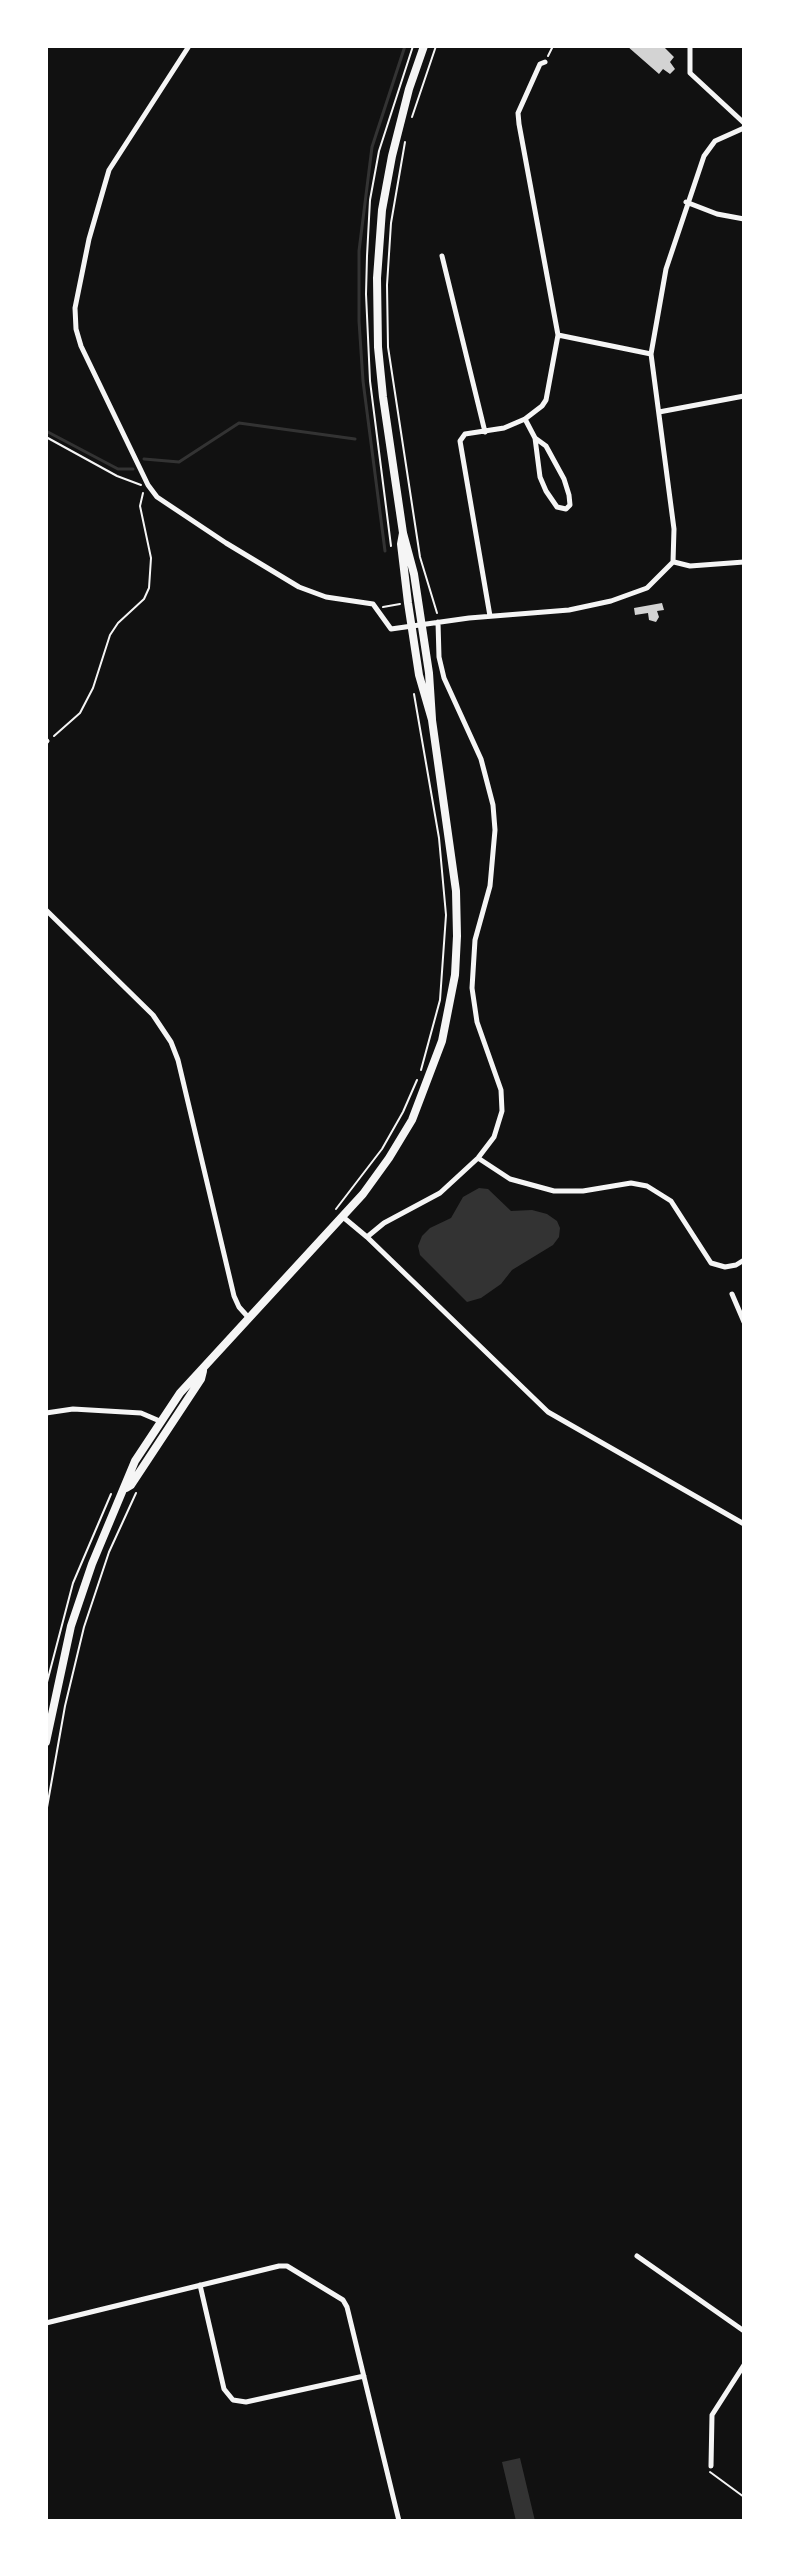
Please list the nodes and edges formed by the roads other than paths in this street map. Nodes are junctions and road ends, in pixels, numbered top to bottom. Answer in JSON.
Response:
{"nodes":[{"id":1,"x":189,"y":46,"type":"edge"},
{"id":2,"x":424,"y":46,"type":"edge"},
{"id":3,"x":690,"y":46,"type":"edge"},
{"id":4,"x":545,"y":62,"type":"road end"},
{"id":5,"x":744,"y":125,"type":"edge"},
{"id":6,"x":686,"y":202,"type":"junction"},
{"id":7,"x":744,"y":219,"type":"edge"},
{"id":8,"x":442,"y":256,"type":"dead end"},
{"id":9,"x":558,"y":335,"type":"junction"},
{"id":10,"x":651,"y":354,"type":"junction"},
{"id":11,"x":744,"y":396,"type":"edge"},
{"id":12,"x":659,"y":412,"type":"junction"},
{"id":13,"x":525,"y":419,"type":"junction"},
{"id":14,"x":485,"y":432,"type":"junction"},
{"id":15,"x":535,"y":438,"type":"junction"},
{"id":16,"x":673,"y":562,"type":"junction"},
{"id":17,"x":744,"y":562,"type":"edge"},
{"id":18,"x":490,"y":616,"type":"junction"},
{"id":19,"x":438,"y":619,"type":"junction"},
{"id":20,"x":416,"y":625,"type":"junction"},
{"id":21,"x":46,"y":910,"type":"edge"},
{"id":22,"x":478,"y":1158,"type":"junction"},
{"id":23,"x":339,"y":1213,"type":"junction"},
{"id":24,"x":367,"y":1237,"type":"junction"},
{"id":25,"x":744,"y":1260,"type":"edge"},
{"id":26,"x":732,"y":1294,"type":"dead end"},
{"id":27,"x":248,"y":1317,"type":"junction"},
{"id":28,"x":744,"y":1322,"type":"edge"},
{"id":29,"x":46,"y":1413,"type":"edge"},
{"id":30,"x":165,"y":1423,"type":"junction"},
{"id":31,"x":744,"y":1524,"type":"edge"},
{"id":32,"x":46,"y":1742,"type":"edge"},
{"id":33,"x":637,"y":2256,"type":"dead end"},
{"id":34,"x":200,"y":2284,"type":"junction"},
{"id":35,"x":46,"y":2323,"type":"edge"},
{"id":36,"x":744,"y":2331,"type":"edge"},
{"id":37,"x":744,"y":2365,"type":"edge"},
{"id":38,"x":364,"y":2376,"type":"junction"},
{"id":39,"x":711,"y":2466,"type":"dead end"},
{"id":40,"x":399,"y":2521,"type":"edge"}],
"edges":[{"from":1,"to":20,"type":"street"},
{"from":2,"to":20,"type":"main road"},
{"from":3,"to":5,"type":"street"},
{"from":4,"to":9,"type":"street"},
{"from":5,"to":6,"type":"street"},
{"from":6,"to":7,"type":"street"},
{"from":6,"to":10,"type":"street"},
{"from":8,"to":14,"type":"street"},
{"from":9,"to":10,"type":"street"},
{"from":9,"to":13,"type":"street"},
{"from":10,"to":12,"type":"street"},
{"from":11,"to":12,"type":"street"},
{"from":12,"to":16,"type":"street"},
{"from":13,"to":14,"type":"street"},
{"from":13,"to":15,"type":"street"},
{"from":14,"to":18,"type":"street"},
{"from":15,"to":15,"type":"street"},
{"from":16,"to":17,"type":"street"},
{"from":16,"to":18,"type":"street"},
{"from":18,"to":19,"type":"street"},
{"from":19,"to":20,"type":"street"},
{"from":19,"to":22,"type":"street"},
{"from":20,"to":23,"type":"main road"},
{"from":21,"to":27,"type":"street"},
{"from":22,"to":24,"type":"street"},
{"from":22,"to":25,"type":"street"},
{"from":23,"to":24,"type":"street"},
{"from":23,"to":27,"type":"main road"},
{"from":24,"to":31,"type":"street"},
{"from":26,"to":28,"type":"street"},
{"from":27,"to":30,"type":"main road"},
{"from":29,"to":30,"type":"street"},
{"from":30,"to":32,"type":"main road"},
{"from":33,"to":36,"type":"street"},
{"from":34,"to":35,"type":"street"},
{"from":34,"to":38,"type":"street"},
{"from":34,"to":38,"type":"street"},
{"from":37,"to":39,"type":"street"},
{"from":38,"to":40,"type":"street"}]}
